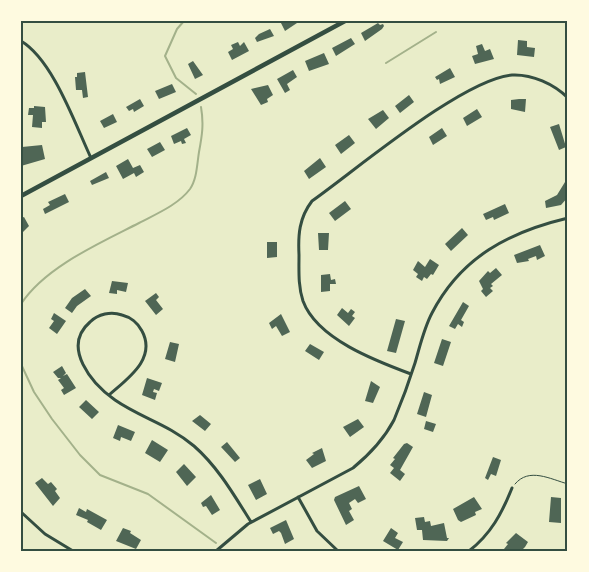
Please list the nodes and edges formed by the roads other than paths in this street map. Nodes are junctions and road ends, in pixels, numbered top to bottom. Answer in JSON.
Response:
{"nodes":[{"id":1,"x":345,"y":21,"type":"edge"},
{"id":2,"x":21,"y":41,"type":"edge"},
{"id":3,"x":568,"y":98,"type":"edge"},
{"id":4,"x":91,"y":159,"type":"junction"},
{"id":5,"x":21,"y":196,"type":"edge"},
{"id":6,"x":568,"y":218,"type":"edge"},
{"id":7,"x":411,"y":374,"type":"junction"},
{"id":8,"x":109,"y":396,"type":"junction"},
{"id":9,"x":512,"y":488,"type":"road end"},
{"id":10,"x":298,"y":497,"type":"junction"},
{"id":11,"x":21,"y":512,"type":"edge"},
{"id":12,"x":251,"y":522,"type":"junction"},
{"id":13,"x":73,"y":551,"type":"edge"},
{"id":14,"x":216,"y":551,"type":"edge"},
{"id":15,"x":338,"y":551,"type":"edge"},
{"id":16,"x":469,"y":551,"type":"edge"}],
"edges":[{"from":1,"to":4,"type":"main road"},
{"from":2,"to":4,"type":"street"},
{"from":3,"to":7,"type":"street"},
{"from":4,"to":5,"type":"main road"},
{"from":6,"to":7,"type":"street"},
{"from":7,"to":10,"type":"street"},
{"from":8,"to":8,"type":"street"},
{"from":8,"to":12,"type":"street"},
{"from":9,"to":16,"type":"street"},
{"from":10,"to":12,"type":"street"},
{"from":10,"to":15,"type":"street"},
{"from":11,"to":13,"type":"street"},
{"from":12,"to":14,"type":"street"}]}
